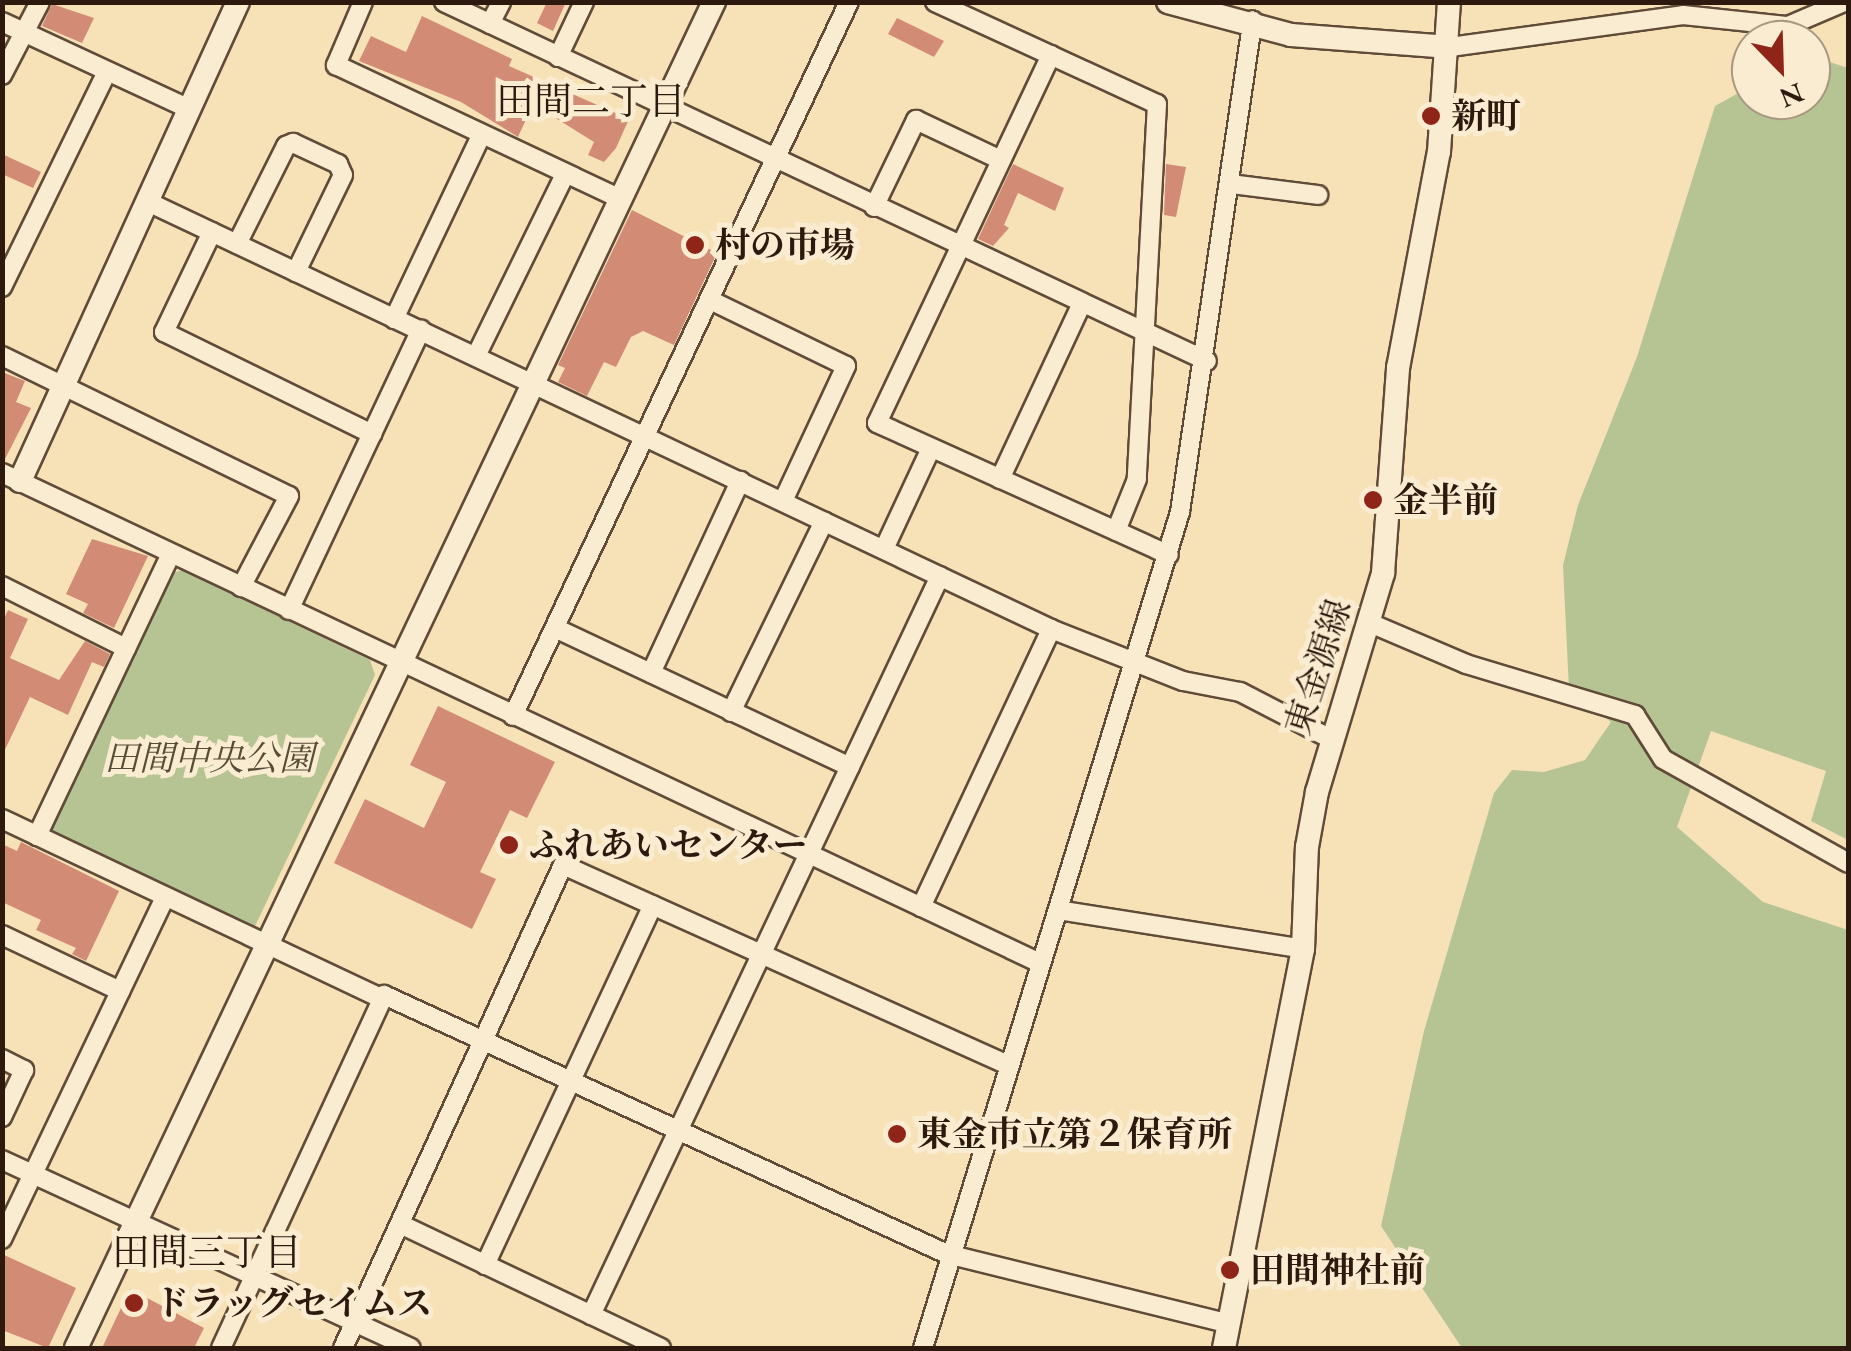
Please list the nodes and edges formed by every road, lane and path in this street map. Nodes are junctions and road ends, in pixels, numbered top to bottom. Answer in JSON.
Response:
{"nodes":[{"id":1,"x":40,"y":2,"type":"edge"},
{"id":2,"x":363,"y":2,"type":"edge"},
{"id":3,"x":444,"y":2,"type":"edge"},
{"id":4,"x":501,"y":2,"type":"edge"},
{"id":5,"x":584,"y":2,"type":"edge"},
{"id":6,"x":714,"y":2,"type":"edge"},
{"id":7,"x":850,"y":2,"type":"edge"},
{"id":8,"x":935,"y":2,"type":"edge"},
{"id":9,"x":1449,"y":2,"type":"edge"},
{"id":10,"x":1844,"y":2,"type":"edge"},
{"id":11,"x":1180,"y":4,"type":"edge"},
{"id":12,"x":230,"y":5,"type":"edge"},
{"id":13,"x":1647,"y":10,"type":"edge"},
{"id":14,"x":1253,"y":20,"type":"junction"},
{"id":15,"x":2,"y":22,"type":"edge"},
{"id":16,"x":490,"y":24,"type":"junction"},
{"id":17,"x":26,"y":33,"type":"junction"},
{"id":18,"x":1450,"y":47,"type":"junction"},
{"id":19,"x":1051,"y":56,"type":"junction"},
{"id":20,"x":558,"y":57,"type":"junction"},
{"id":21,"x":107,"y":72,"type":"junction"},
{"id":22,"x":2,"y":75,"type":"edge"},
{"id":23,"x":664,"y":108,"type":"junction"},
{"id":24,"x":189,"y":109,"type":"junction"},
{"id":25,"x":481,"y":136,"type":"junction"},
{"id":26,"x":775,"y":160,"type":"junction"},
{"id":27,"x":1000,"y":160,"type":"junction"},
{"id":28,"x":565,"y":174,"type":"junction"},
{"id":29,"x":1231,"y":184,"type":"junction"},
{"id":30,"x":1318,"y":195,"type":"dead end"},
{"id":31,"x":621,"y":200,"type":"junction"},
{"id":32,"x":146,"y":201,"type":"junction"},
{"id":33,"x":874,"y":206,"type":"junction"},
{"id":34,"x":212,"y":232,"type":"junction"},
{"id":35,"x":237,"y":244,"type":"junction"},
{"id":36,"x":959,"y":246,"type":"junction"},
{"id":37,"x":296,"y":272,"type":"junction"},
{"id":38,"x":2,"y":287,"type":"edge"},
{"id":39,"x":710,"y":300,"type":"junction"},
{"id":40,"x":1082,"y":303,"type":"junction"},
{"id":41,"x":394,"y":319,"type":"junction"},
{"id":42,"x":421,"y":330,"type":"junction"},
{"id":43,"x":1145,"y":332,"type":"junction"},
{"id":44,"x":2,"y":356,"type":"edge"},
{"id":45,"x":476,"y":356,"type":"junction"},
{"id":46,"x":1208,"y":361,"type":"junction"},
{"id":47,"x":62,"y":383,"type":"junction"},
{"id":48,"x":534,"y":384,"type":"junction"},
{"id":49,"x":372,"y":434,"type":"junction"},
{"id":50,"x":646,"y":437,"type":"junction"},
{"id":51,"x":930,"y":448,"type":"junction"},
{"id":52,"x":11,"y":477,"type":"edge"},
{"id":53,"x":1000,"y":479,"type":"junction"},
{"id":54,"x":740,"y":481,"type":"junction"},
{"id":55,"x":783,"y":501,"type":"junction"},
{"id":56,"x":824,"y":521,"type":"junction"},
{"id":57,"x":1116,"y":531,"type":"junction"},
{"id":58,"x":884,"y":549,"type":"junction"},
{"id":59,"x":171,"y":554,"type":"junction"},
{"id":60,"x":1169,"y":555,"type":"junction"},
{"id":61,"x":940,"y":576,"type":"junction"},
{"id":62,"x":2,"y":586,"type":"edge"},
{"id":63,"x":241,"y":588,"type":"junction"},
{"id":64,"x":288,"y":610,"type":"junction"},
{"id":65,"x":1370,"y":624,"type":"junction"},
{"id":66,"x":555,"y":628,"type":"junction"},
{"id":67,"x":1051,"y":628,"type":"junction"},
{"id":68,"x":126,"y":648,"type":"junction"},
{"id":69,"x":1138,"y":663,"type":"junction"},
{"id":70,"x":401,"y":664,"type":"junction"},
{"id":71,"x":651,"y":674,"type":"junction"},
{"id":72,"x":731,"y":712,"type":"junction"},
{"id":73,"x":513,"y":716,"type":"junction"},
{"id":74,"x":1331,"y":739,"type":"junction"},
{"id":75,"x":850,"y":767,"type":"junction"},
{"id":76,"x":2,"y":819,"type":"edge"},
{"id":77,"x":37,"y":836,"type":"junction"},
{"id":78,"x":809,"y":855,"type":"junction"},
{"id":79,"x":1848,"y":863,"type":"edge"},
{"id":80,"x":164,"y":897,"type":"junction"},
{"id":81,"x":653,"y":905,"type":"junction"},
{"id":82,"x":921,"y":907,"type":"junction"},
{"id":83,"x":1058,"y":910,"type":"junction"},
{"id":84,"x":2,"y":936,"type":"edge"},
{"id":85,"x":268,"y":944,"type":"junction"},
{"id":86,"x":1303,"y":949,"type":"junction"},
{"id":87,"x":762,"y":954,"type":"junction"},
{"id":88,"x":1040,"y":963,"type":"junction"},
{"id":89,"x":120,"y":991,"type":"junction"},
{"id":90,"x":382,"y":999,"type":"junction"},
{"id":91,"x":483,"y":1041,"type":"junction"},
{"id":92,"x":2,"y":1058,"type":"edge"},
{"id":93,"x":1008,"y":1065,"type":"junction"},
{"id":94,"x":570,"y":1081,"type":"junction"},
{"id":95,"x":2,"y":1117,"type":"edge"},
{"id":96,"x":678,"y":1131,"type":"junction"},
{"id":97,"x":2,"y":1160,"type":"edge"},
{"id":98,"x":33,"y":1174,"type":"junction"},
{"id":99,"x":136,"y":1220,"type":"junction"},
{"id":100,"x":400,"y":1224,"type":"junction"},
{"id":101,"x":2,"y":1238,"type":"edge"},
{"id":102,"x":947,"y":1254,"type":"junction"},
{"id":103,"x":485,"y":1265,"type":"junction"},
{"id":104,"x":254,"y":1276,"type":"junction"},
{"id":105,"x":591,"y":1315,"type":"junction"},
{"id":106,"x":354,"y":1322,"type":"junction"},
{"id":107,"x":1229,"y":1324,"type":"junction"},
{"id":108,"x":76,"y":1348,"type":"edge"},
{"id":109,"x":221,"y":1348,"type":"edge"},
{"id":110,"x":343,"y":1348,"type":"edge"},
{"id":111,"x":411,"y":1348,"type":"edge"},
{"id":112,"x":660,"y":1348,"type":"edge"},
{"id":113,"x":922,"y":1348,"type":"edge"},
{"id":114,"x":1224,"y":1348,"type":"edge"}],
"edges":[{"from":1,"to":17,"type":"street"},
{"from":2,"to":25,"type":"street"},
{"from":3,"to":16,"type":"street"},
{"from":4,"to":16,"type":"street"},
{"from":5,"to":20,"type":"street"},
{"from":6,"to":23,"type":"street"},
{"from":7,"to":26,"type":"street"},
{"from":8,"to":19,"type":"street"},
{"from":9,"to":18,"type":"street","name":"東金源線"},
{"from":10,"to":13,"type":"street"},
{"from":11,"to":14,"type":"street"},
{"from":12,"to":24,"type":"street"},
{"from":13,"to":18,"type":"street"},
{"from":14,"to":18,"type":"street"},
{"from":14,"to":29,"type":"street"},
{"from":15,"to":17,"type":"street"},
{"from":16,"to":20,"type":"street"},
{"from":17,"to":21,"type":"street"},
{"from":17,"to":22,"type":"street"},
{"from":18,"to":65,"type":"street","name":"東金源線"},
{"from":19,"to":27,"type":"street"},
{"from":19,"to":43,"type":"street"},
{"from":20,"to":23,"type":"street"},
{"from":21,"to":24,"type":"street"},
{"from":21,"to":38,"type":"street"},
{"from":23,"to":26,"type":"street"},
{"from":23,"to":31,"type":"street"},
{"from":24,"to":32,"type":"street"},
{"from":25,"to":28,"type":"street"},
{"from":25,"to":41,"type":"street"},
{"from":26,"to":33,"type":"street"},
{"from":26,"to":39,"type":"street"},
{"from":27,"to":33,"type":"street"},
{"from":27,"to":36,"type":"street"},
{"from":28,"to":31,"type":"street"},
{"from":28,"to":45,"type":"street"},
{"from":29,"to":30,"type":"street"},
{"from":29,"to":46,"type":"street"},
{"from":31,"to":48,"type":"street"},
{"from":32,"to":34,"type":"street"},
{"from":32,"to":47,"type":"street"},
{"from":33,"to":36,"type":"street"},
{"from":34,"to":35,"type":"street"},
{"from":34,"to":49,"type":"street"},
{"from":35,"to":37,"type":"street"},
{"from":35,"to":37,"type":"street"},
{"from":36,"to":40,"type":"street"},
{"from":36,"to":51,"type":"street"},
{"from":37,"to":41,"type":"street"},
{"from":39,"to":50,"type":"street"},
{"from":39,"to":55,"type":"street"},
{"from":40,"to":43,"type":"street"},
{"from":40,"to":53,"type":"street"},
{"from":41,"to":42,"type":"street"},
{"from":42,"to":45,"type":"street"},
{"from":42,"to":49,"type":"street"},
{"from":43,"to":46,"type":"street"},
{"from":43,"to":57,"type":"street"},
{"from":44,"to":47,"type":"street"},
{"from":45,"to":48,"type":"street"},
{"from":46,"to":60,"type":"street"},
{"from":47,"to":52,"type":"street"},
{"from":47,"to":63,"type":"street"},
{"from":48,"to":50,"type":"street"},
{"from":48,"to":70,"type":"street"},
{"from":49,"to":64,"type":"street"},
{"from":50,"to":54,"type":"street"},
{"from":50,"to":66,"type":"street"},
{"from":51,"to":53,"type":"street"},
{"from":51,"to":58,"type":"street"},
{"from":52,"to":59,"type":"street"},
{"from":53,"to":57,"type":"street"},
{"from":54,"to":55,"type":"street"},
{"from":54,"to":71,"type":"street"},
{"from":55,"to":56,"type":"street"},
{"from":56,"to":58,"type":"street"},
{"from":56,"to":72,"type":"street"},
{"from":57,"to":60,"type":"street"},
{"from":58,"to":61,"type":"street"},
{"from":59,"to":63,"type":"street"},
{"from":59,"to":68,"type":"street"},
{"from":60,"to":69,"type":"street"},
{"from":61,"to":67,"type":"street"},
{"from":61,"to":75,"type":"street"},
{"from":62,"to":68,"type":"street"},
{"from":63,"to":64,"type":"street"},
{"from":64,"to":70,"type":"street"},
{"from":65,"to":74,"type":"street","name":"東金源線"},
{"from":65,"to":79,"type":"street"},
{"from":66,"to":71,"type":"street"},
{"from":66,"to":73,"type":"street"},
{"from":67,"to":69,"type":"street"},
{"from":67,"to":82,"type":"street"},
{"from":68,"to":77,"type":"street"},
{"from":69,"to":74,"type":"street"},
{"from":69,"to":83,"type":"street"},
{"from":70,"to":73,"type":"street"},
{"from":70,"to":85,"type":"street"},
{"from":71,"to":72,"type":"street"},
{"from":72,"to":75,"type":"street"},
{"from":73,"to":78,"type":"street"},
{"from":74,"to":86,"type":"street","name":"東金源線"},
{"from":75,"to":78,"type":"street"},
{"from":76,"to":77,"type":"street"},
{"from":77,"to":80,"type":"street"},
{"from":78,"to":82,"type":"street"},
{"from":78,"to":87,"type":"street"},
{"from":80,"to":85,"type":"street"},
{"from":80,"to":89,"type":"street"},
{"from":81,"to":87,"type":"street"},
{"from":81,"to":91,"type":"street"},
{"from":81,"to":94,"type":"street"},
{"from":82,"to":88,"type":"street"},
{"from":83,"to":86,"type":"street"},
{"from":83,"to":88,"type":"street"},
{"from":84,"to":89,"type":"street"},
{"from":85,"to":90,"type":"street"},
{"from":85,"to":99,"type":"street"},
{"from":86,"to":107,"type":"street","name":"東金源線"},
{"from":87,"to":93,"type":"street"},
{"from":87,"to":96,"type":"street"},
{"from":88,"to":93,"type":"street"},
{"from":89,"to":98,"type":"street"},
{"from":90,"to":91,"type":"street"},
{"from":90,"to":104,"type":"street"},
{"from":91,"to":94,"type":"street"},
{"from":91,"to":100,"type":"street"},
{"from":92,"to":95,"type":"street"},
{"from":93,"to":102,"type":"street"},
{"from":94,"to":96,"type":"street"},
{"from":94,"to":103,"type":"street"},
{"from":96,"to":102,"type":"street"},
{"from":96,"to":105,"type":"street"},
{"from":97,"to":98,"type":"street"},
{"from":98,"to":99,"type":"street"},
{"from":98,"to":101,"type":"street"},
{"from":99,"to":104,"type":"street"},
{"from":99,"to":108,"type":"street"},
{"from":100,"to":103,"type":"street"},
{"from":100,"to":106,"type":"street"},
{"from":102,"to":107,"type":"street"},
{"from":102,"to":113,"type":"street"},
{"from":103,"to":105,"type":"street"},
{"from":104,"to":106,"type":"street"},
{"from":104,"to":109,"type":"street"},
{"from":105,"to":112,"type":"street"},
{"from":106,"to":110,"type":"street"},
{"from":106,"to":111,"type":"street"},
{"from":107,"to":114,"type":"street","name":"東金源線"}]}
